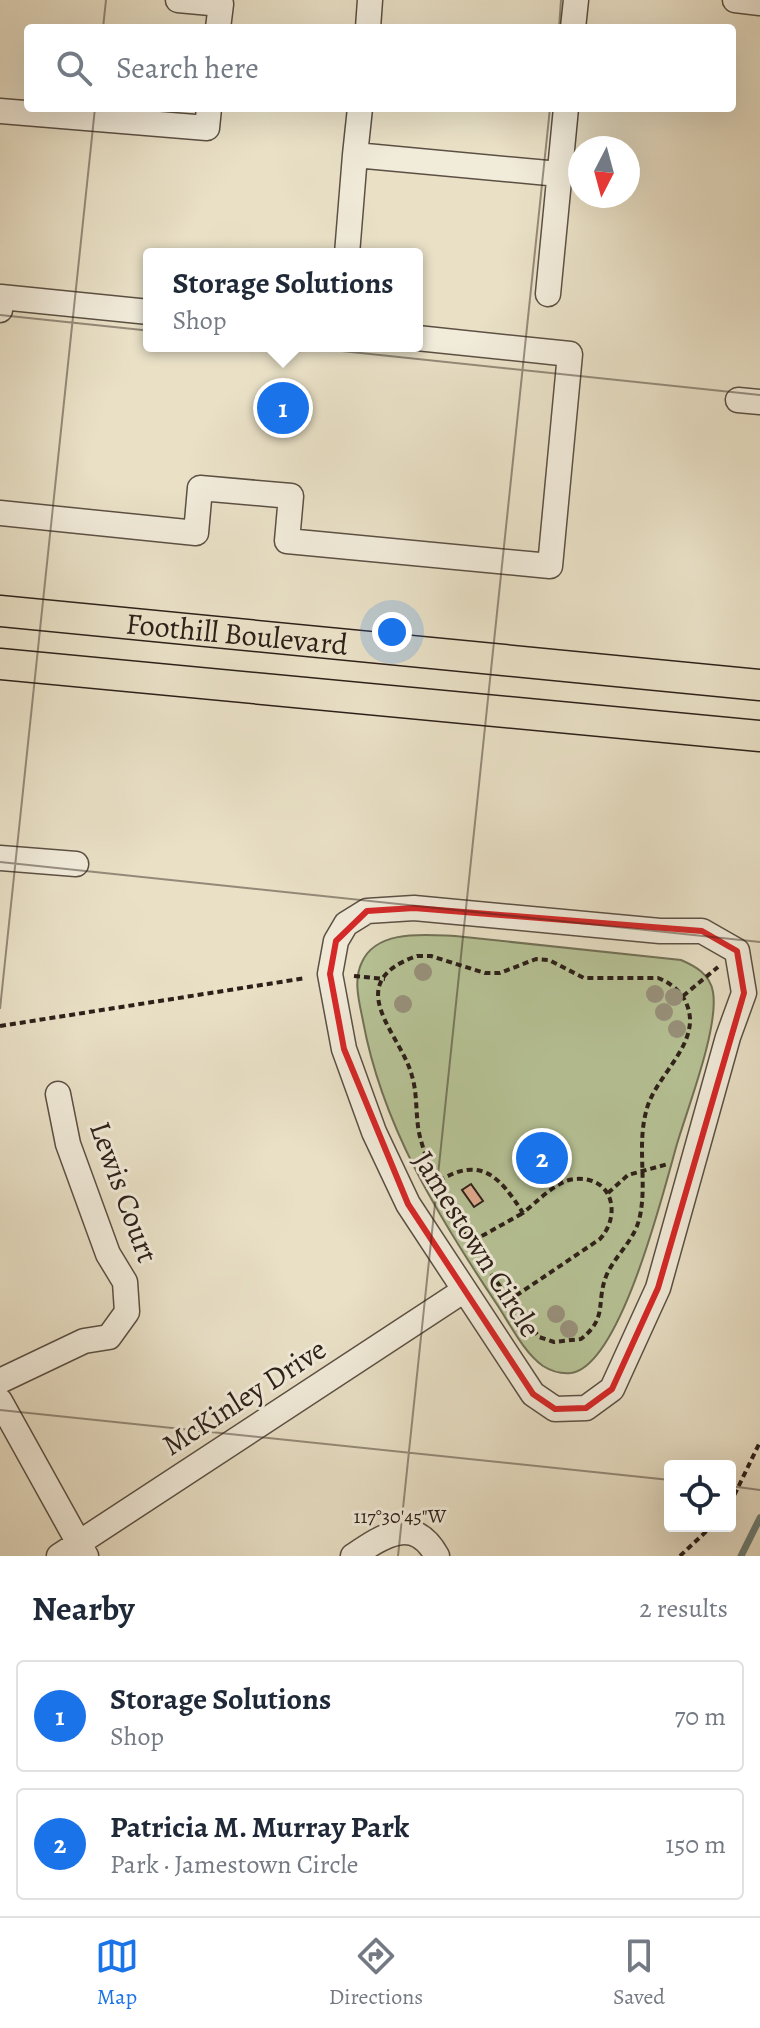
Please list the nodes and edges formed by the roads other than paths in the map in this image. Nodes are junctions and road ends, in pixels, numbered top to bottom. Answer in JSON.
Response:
{"nodes":[{"id":1,"x":178,"y":0,"type":"edge"},
{"id":2,"x":370,"y":0,"type":"edge"},
{"id":3,"x":576,"y":0,"type":"edge"},
{"id":4,"x":735,"y":0,"type":"edge"},
{"id":5,"x":760,"y":3,"type":"edge"},
{"id":6,"x":218,"y":24,"type":"edge"},
{"id":7,"x":368,"y":24,"type":"edge"},
{"id":8,"x":573,"y":24,"type":"edge"},
{"id":9,"x":0,"y":111,"type":"edge"},
{"id":10,"x":209,"y":112,"type":"edge"},
{"id":11,"x":360,"y":112,"type":"edge"},
{"id":12,"x":566,"y":112,"type":"edge"},
{"id":13,"x":355,"y":155,"type":"junction"},
{"id":14,"x":559,"y":174,"type":"junction"},
{"id":15,"x":347,"y":248,"type":"edge"},
{"id":16,"x":548,"y":294,"type":"dead end"},
{"id":17,"x":0,"y":310,"type":"edge"},
{"id":18,"x":143,"y":311,"type":"edge"},
{"id":19,"x":423,"y":339,"type":"edge"},
{"id":20,"x":0,"y":513,"type":"edge"},
{"id":21,"x":0,"y":611,"type":"edge"},
{"id":22,"x":0,"y":664,"type":"edge"},
{"id":23,"x":760,"y":685,"type":"edge"},
{"id":24,"x":760,"y":736,"type":"edge"},
{"id":25,"x":0,"y":858,"type":"edge"},
{"id":26,"x":76,"y":864,"type":"dead end"},
{"id":27,"x":58,"y":1094,"type":"dead end"},
{"id":28,"x":463,"y":1291,"type":"junction"},
{"id":29,"x":0,"y":1381,"type":"edge"},
{"id":30,"x":0,"y":1401,"type":"edge"},
{"id":31,"x":75,"y":1552,"type":"edge"},
{"id":32,"x":353,"y":1556,"type":"edge"},
{"id":33,"x":437,"y":1556,"type":"edge"}],
"edges":[{"from":1,"to":6,"type":"street"},
{"from":2,"to":7,"type":"street"},
{"from":3,"to":8,"type":"street"},
{"from":4,"to":5,"type":"street"},
{"from":9,"to":10,"type":"street"},
{"from":11,"to":13,"type":"street"},
{"from":12,"to":14,"type":"street"},
{"from":13,"to":14,"type":"street"},
{"from":13,"to":15,"type":"street"},
{"from":14,"to":16,"type":"street"},
{"from":17,"to":18,"type":"street"},
{"from":19,"to":20,"type":"street"},
{"from":21,"to":23,"type":"main road","name":"Foothill Boulevard"},
{"from":22,"to":24,"type":"main road","name":"Foothill Boulevard"},
{"from":25,"to":26,"type":"street"},
{"from":27,"to":29,"type":"street","name":"Lewis Court"},
{"from":28,"to":28,"type":"street","name":"Jamestown Circle"},
{"from":28,"to":31,"type":"street","name":"McKinley Drive"},
{"from":30,"to":31,"type":"street"},
{"from":32,"to":33,"type":"street"}]}
